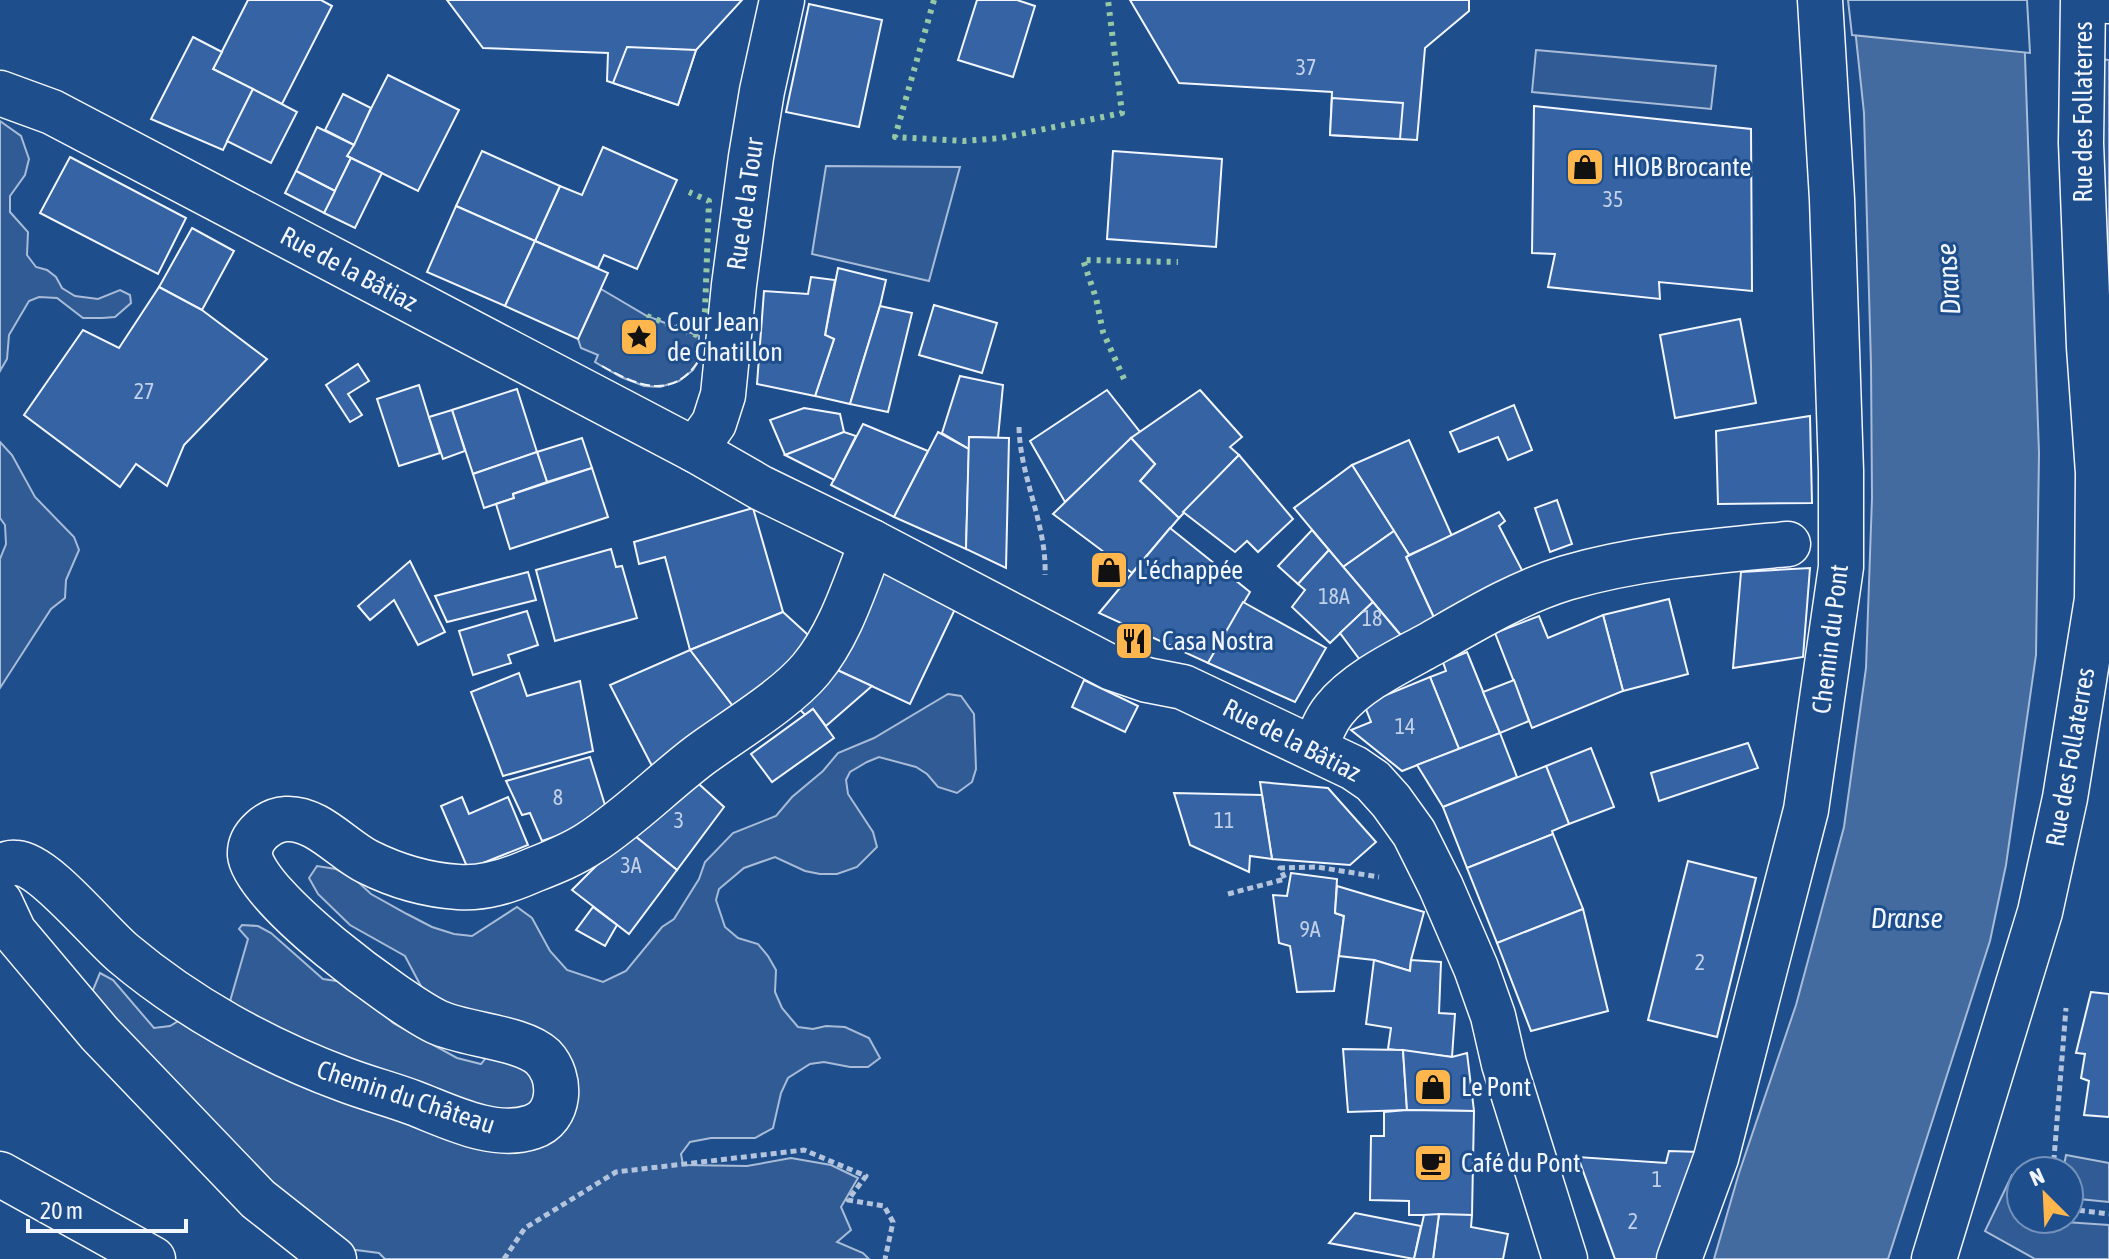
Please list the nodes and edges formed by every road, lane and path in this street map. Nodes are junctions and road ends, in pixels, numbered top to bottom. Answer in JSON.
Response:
{"nodes":[{"id":1,"x":782,"y":0,"type":"edge"},
{"id":2,"x":1820,"y":0,"type":"edge"},
{"id":3,"x":2083,"y":0,"type":"edge"},
{"id":4,"x":2097,"y":0,"type":"edge"},
{"id":5,"x":2109,"y":1,"type":"edge"},
{"id":6,"x":0,"y":93,"type":"edge"},
{"id":7,"x":1019,"y":427,"type":"dead end"},
{"id":8,"x":695,"y":450,"type":"junction"},
{"id":9,"x":872,"y":542,"type":"junction"},
{"id":10,"x":1788,"y":544,"type":"dead end"},
{"id":11,"x":2103,"y":594,"type":"edge"},
{"id":12,"x":1030,"y":625,"type":"junction"},
{"id":13,"x":1315,"y":748,"type":"junction"},
{"id":14,"x":0,"y":868,"type":"edge"},
{"id":15,"x":1441,"y":887,"type":"junction"},
{"id":16,"x":1228,"y":894,"type":"dead end"},
{"id":17,"x":0,"y":902,"type":"edge"},
{"id":18,"x":2066,"y":1004,"type":"dead end"},
{"id":19,"x":2054,"y":1155,"type":"edge"},
{"id":20,"x":0,"y":1174,"type":"edge"},
{"id":21,"x":2085,"y":1211,"type":"edge"},
{"id":22,"x":2109,"y":1214,"type":"edge"},
{"id":23,"x":153,"y":1259,"type":"edge"},
{"id":24,"x":334,"y":1259,"type":"edge"},
{"id":25,"x":504,"y":1259,"type":"edge"},
{"id":26,"x":885,"y":1259,"type":"edge"},
{"id":27,"x":1565,"y":1259,"type":"edge"},
{"id":28,"x":1679,"y":1259,"type":"edge"},
{"id":29,"x":1934,"y":1259,"type":"edge"}],
"edges":[{"from":1,"to":8,"type":"street","name":"Rue de la Tour"},
{"from":2,"to":28,"type":"street","name":"Chemin du Pont"},
{"from":3,"to":11,"type":"street","name":"Rue des Follaterres"},
{"from":4,"to":5,"type":"street"},
{"from":6,"to":8,"type":"street","name":"Rue de la Bâtiaz"},
{"from":7,"to":12,"type":"path"},
{"from":8,"to":9,"type":"street","name":"Rue de la Bâtiaz"},
{"from":9,"to":12,"type":"street","name":"Rue de la Bâtiaz"},
{"from":9,"to":14,"type":"street","name":"Chemin du Château"},
{"from":10,"to":13,"type":"street"},
{"from":11,"to":29,"type":"street","name":"Rue des Follaterres"},
{"from":12,"to":13,"type":"street","name":"Rue de la Bâtiaz"},
{"from":13,"to":15,"type":"street","name":"Rue de la Bâtiaz"},
{"from":15,"to":16,"type":"path"},
{"from":15,"to":27,"type":"street","name":"Rue de la Bâtiaz"},
{"from":17,"to":24,"type":"street"},
{"from":18,"to":19,"type":"path"},
{"from":20,"to":23,"type":"street"},
{"from":21,"to":22,"type":"path"},
{"from":25,"to":26,"type":"path"}]}
